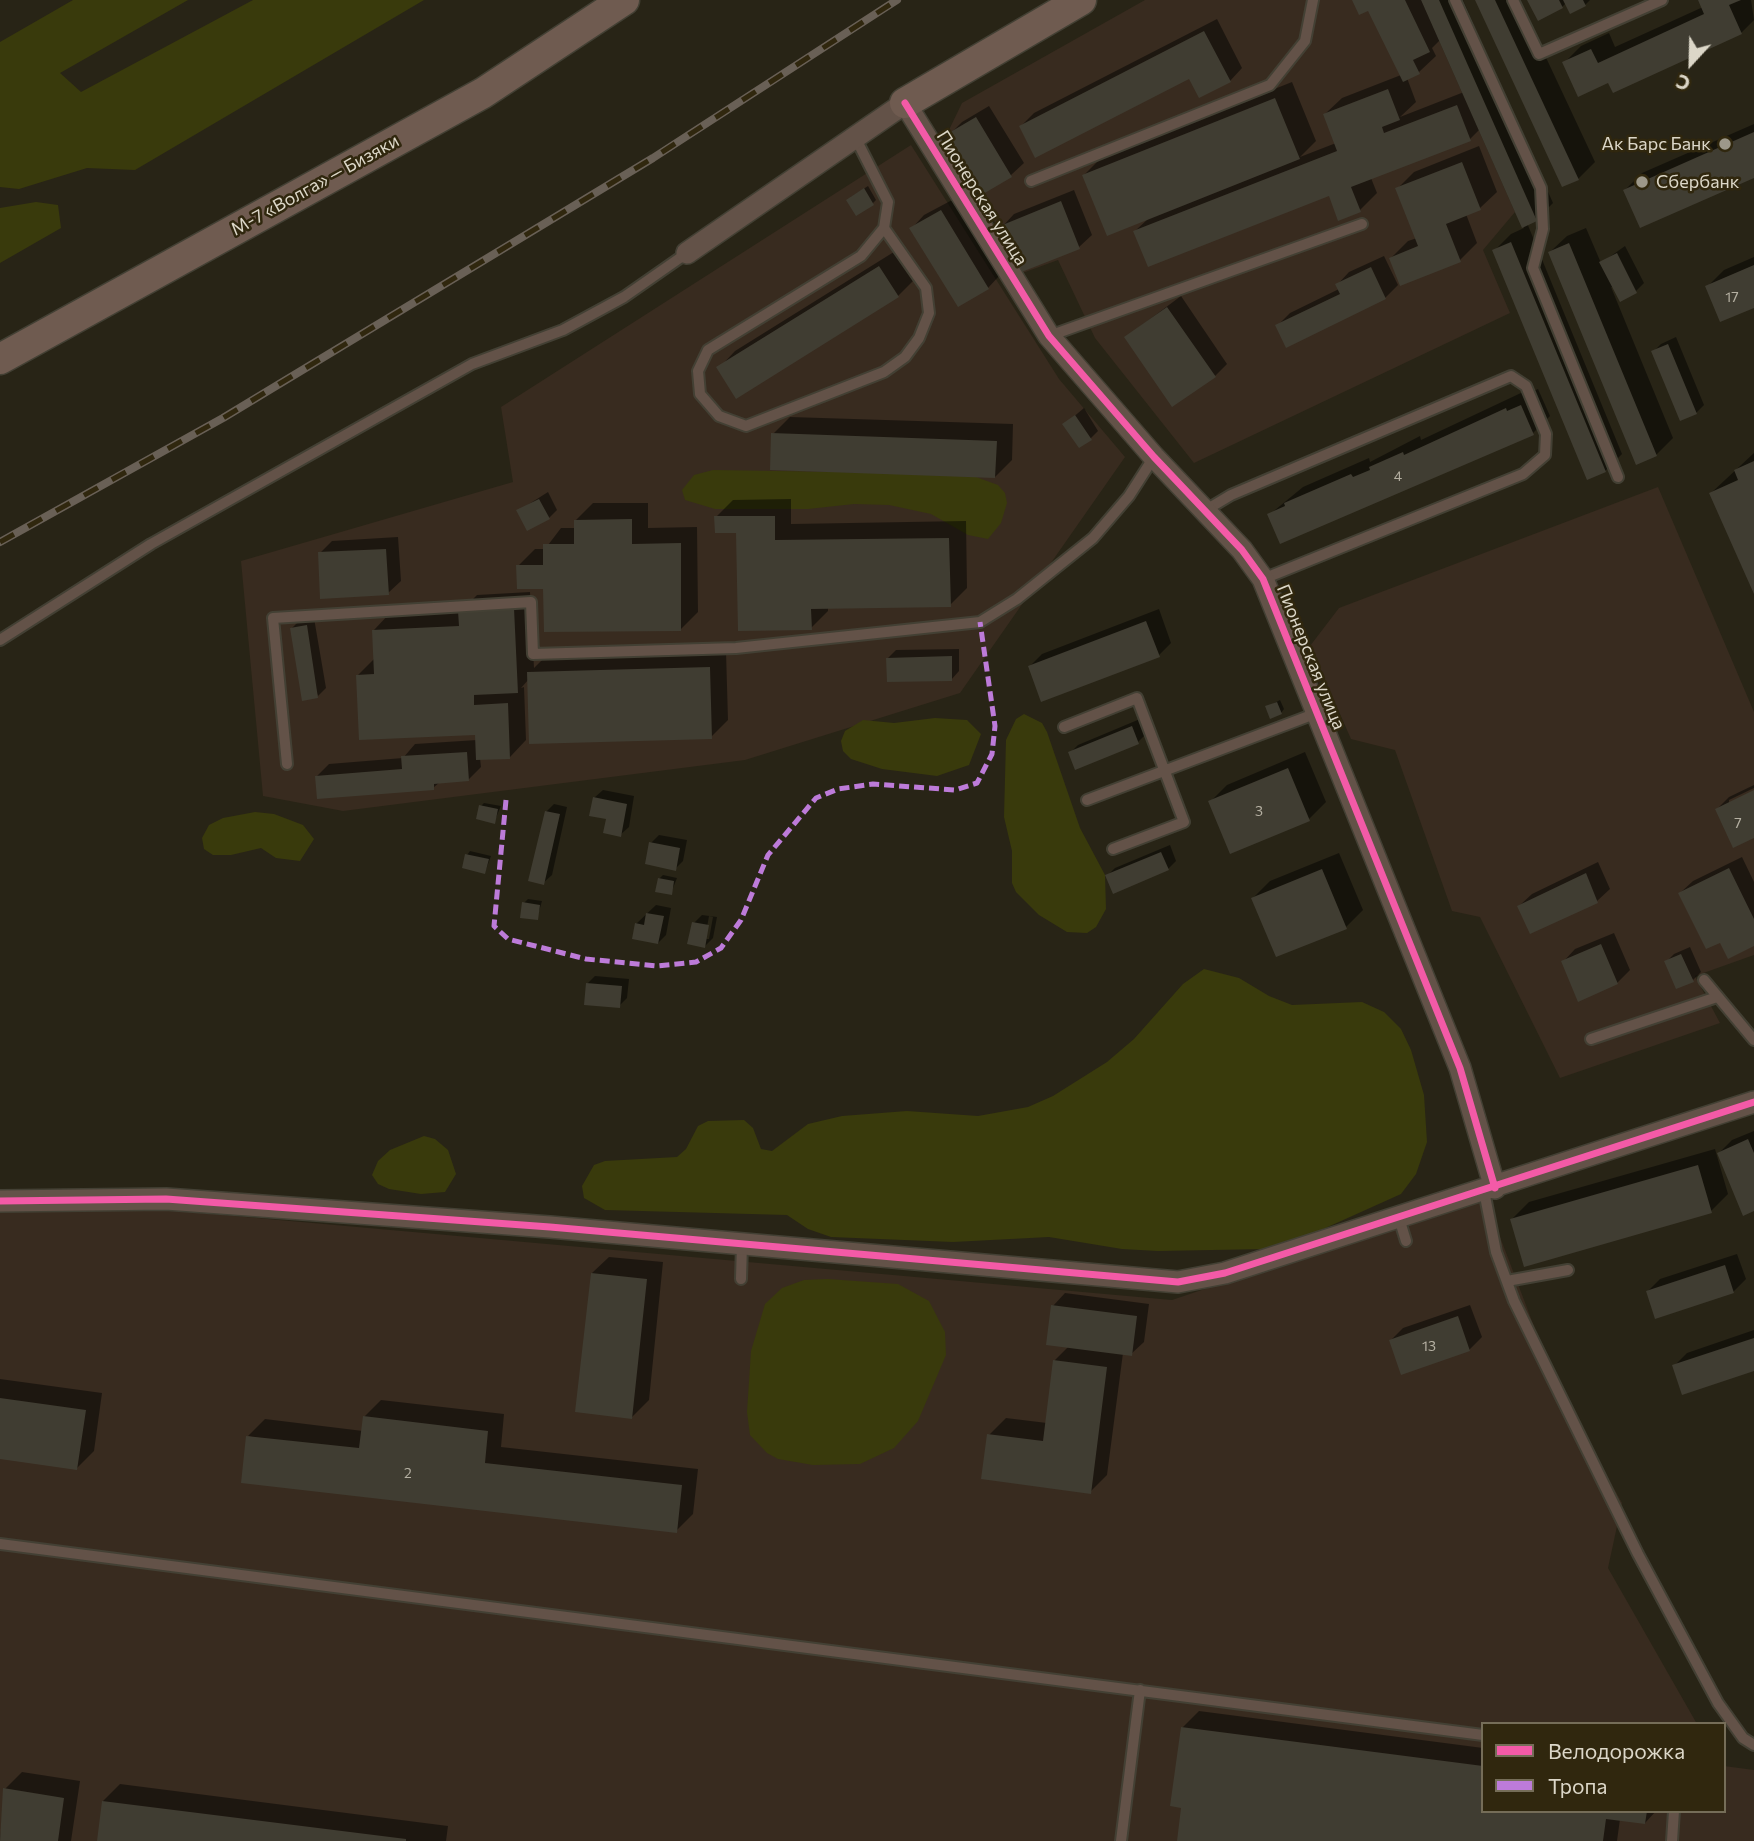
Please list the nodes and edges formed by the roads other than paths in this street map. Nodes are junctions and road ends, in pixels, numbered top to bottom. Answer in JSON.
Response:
{"nodes":[{"id":1,"x":624,"y":0,"type":"edge"},
{"id":2,"x":1081,"y":0,"type":"edge"},
{"id":3,"x":1313,"y":0,"type":"edge"},
{"id":4,"x":1455,"y":0,"type":"edge"},
{"id":5,"x":1513,"y":0,"type":"edge"},
{"id":6,"x":1662,"y":0,"type":"edge"},
{"id":7,"x":905,"y":103,"type":"junction"},
{"id":8,"x":855,"y":138,"type":"junction"},
{"id":9,"x":1031,"y":181,"type":"dead end"},
{"id":10,"x":1362,"y":224,"type":"dead end"},
{"id":11,"x":884,"y":228,"type":"junction"},
{"id":12,"x":687,"y":253,"type":"joint"},
{"id":13,"x":1049,"y":336,"type":"junction"},
{"id":14,"x":0,"y":359,"type":"edge"},
{"id":15,"x":1154,"y":457,"type":"junction"},
{"id":16,"x":1618,"y":477,"type":"dead end"},
{"id":17,"x":1206,"y":510,"type":"junction"},
{"id":18,"x":1263,"y":579,"type":"junction"},
{"id":19,"x":0,"y":640,"type":"edge"},
{"id":20,"x":1317,"y":713,"type":"junction"},
{"id":21,"x":1064,"y":727,"type":"dead end"},
{"id":22,"x":287,"y":764,"type":"dead end"},
{"id":23,"x":1164,"y":771,"type":"junction"},
{"id":24,"x":1087,"y":800,"type":"dead end"},
{"id":25,"x":1113,"y":849,"type":"dead end"},
{"id":26,"x":1704,"y":980,"type":"dead end"},
{"id":27,"x":1717,"y":997,"type":"junction"},
{"id":28,"x":1591,"y":1040,"type":"dead end"},
{"id":29,"x":1754,"y":1040,"type":"edge"},
{"id":30,"x":1754,"y":1102,"type":"edge"},
{"id":31,"x":1490,"y":1189,"type":"junction"},
{"id":32,"x":0,"y":1201,"type":"edge"},
{"id":33,"x":1399,"y":1218,"type":"junction"},
{"id":34,"x":1406,"y":1241,"type":"dead end"},
{"id":35,"x":742,"y":1244,"type":"junction"},
{"id":36,"x":1568,"y":1270,"type":"dead end"},
{"id":37,"x":741,"y":1279,"type":"dead end"},
{"id":38,"x":1507,"y":1281,"type":"junction"},
{"id":39,"x":0,"y":1544,"type":"edge"},
{"id":40,"x":1140,"y":1690,"type":"junction"},
{"id":41,"x":1481,"y":1735,"type":"edge"},
{"id":42,"x":1754,"y":1745,"type":"edge"},
{"id":43,"x":1674,"y":1813,"type":"edge"},
{"id":44,"x":1121,"y":1841,"type":"edge"},
{"id":45,"x":1672,"y":1841,"type":"edge"}],
"edges":[{"from":1,"to":14,"type":"main road","name":"М-7 «Волга» — Бизяки"},
{"from":2,"to":7,"type":"main road"},
{"from":3,"to":9,"type":"lane"},
{"from":4,"to":16,"type":"lane"},
{"from":5,"to":6,"type":"lane"},
{"from":7,"to":8,"type":"street"},
{"from":7,"to":13,"type":"street","name":"Пионерская улица"},
{"from":8,"to":11,"type":"lane"},
{"from":8,"to":12,"type":"street"},
{"from":10,"to":13,"type":"lane"},
{"from":11,"to":11,"type":"lane"},
{"from":12,"to":19,"type":"lane"},
{"from":13,"to":15,"type":"street","name":"Пионерская улица"},
{"from":15,"to":17,"type":"street","name":"Пионерская улица"},
{"from":15,"to":22,"type":"lane"},
{"from":17,"to":18,"type":"street","name":"Пионерская улица"},
{"from":17,"to":18,"type":"lane"},
{"from":18,"to":20,"type":"street","name":"Пионерская улица"},
{"from":20,"to":23,"type":"lane"},
{"from":20,"to":31,"type":"street","name":"Пионерская улица"},
{"from":21,"to":23,"type":"lane"},
{"from":23,"to":24,"type":"lane"},
{"from":23,"to":25,"type":"lane"},
{"from":26,"to":27,"type":"lane"},
{"from":27,"to":28,"type":"lane"},
{"from":27,"to":29,"type":"lane"},
{"from":30,"to":31,"type":"street"},
{"from":31,"to":33,"type":"street"},
{"from":31,"to":38,"type":"lane"},
{"from":32,"to":35,"type":"street"},
{"from":33,"to":34,"type":"lane"},
{"from":33,"to":35,"type":"street"},
{"from":35,"to":37,"type":"lane"},
{"from":36,"to":38,"type":"lane"},
{"from":38,"to":42,"type":"lane"},
{"from":39,"to":40,"type":"lane"},
{"from":40,"to":41,"type":"lane"},
{"from":40,"to":44,"type":"lane"},
{"from":43,"to":45,"type":"lane"}]}
